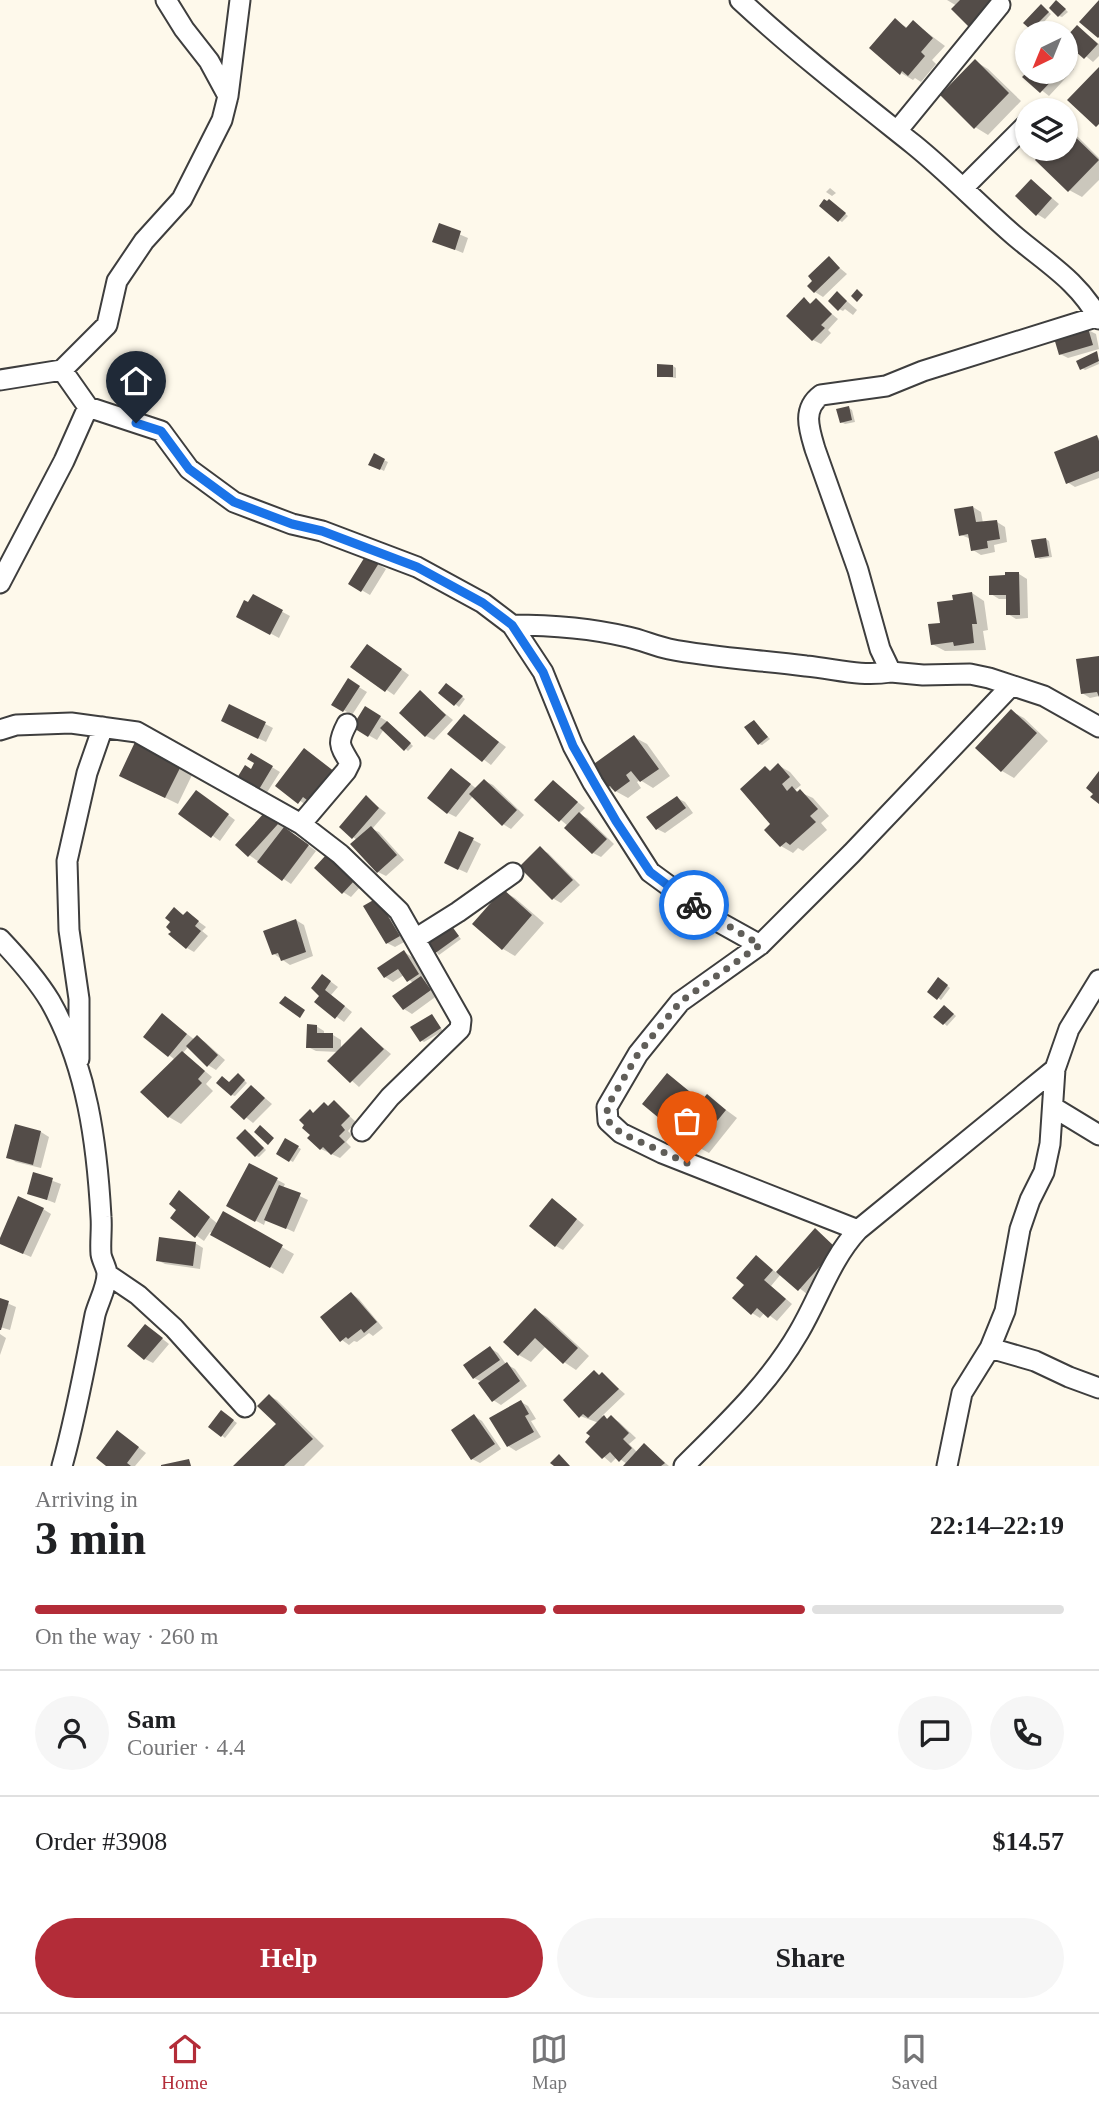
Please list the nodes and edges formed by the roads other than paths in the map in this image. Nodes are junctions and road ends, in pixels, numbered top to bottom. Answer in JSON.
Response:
{"nodes":[{"id":1,"x":166,"y":0,"type":"edge"},
{"id":2,"x":240,"y":0,"type":"edge"},
{"id":3,"x":740,"y":0,"type":"edge"},
{"id":4,"x":1000,"y":5,"type":"dead end"},
{"id":5,"x":228,"y":96,"type":"junction"},
{"id":6,"x":897,"y":131,"type":"junction"},
{"id":7,"x":1015,"y":136,"type":"edge"},
{"id":8,"x":963,"y":188,"type":"junction"},
{"id":9,"x":1099,"y":317,"type":"edge"},
{"id":10,"x":62,"y":370,"type":"junction"},
{"id":11,"x":0,"y":380,"type":"edge"},
{"id":12,"x":88,"y":407,"type":"junction"},
{"id":13,"x":0,"y":583,"type":"edge"},
{"id":14,"x":512,"y":625,"type":"junction"},
{"id":15,"x":891,"y":672,"type":"junction"},
{"id":16,"x":1010,"y":687,"type":"junction"},
{"id":17,"x":347,"y":724,"type":"dead end"},
{"id":18,"x":103,"y":727,"type":"junction"},
{"id":19,"x":1099,"y":727,"type":"edge"},
{"id":20,"x":0,"y":730,"type":"edge"},
{"id":21,"x":301,"y":824,"type":"junction"},
{"id":22,"x":513,"y":873,"type":"dead end"},
{"id":23,"x":0,"y":939,"type":"edge"},
{"id":24,"x":415,"y":939,"type":"junction"},
{"id":25,"x":760,"y":945,"type":"junction"},
{"id":26,"x":1099,"y":980,"type":"edge"},
{"id":27,"x":79,"y":1067,"type":"junction"},
{"id":28,"x":1055,"y":1069,"type":"junction"},
{"id":29,"x":1053,"y":1107,"type":"junction"},
{"id":30,"x":362,"y":1131,"type":"dead end"},
{"id":31,"x":1099,"y":1135,"type":"edge"},
{"id":32,"x":858,"y":1230,"type":"junction"},
{"id":33,"x":107,"y":1274,"type":"junction"},
{"id":34,"x":990,"y":1348,"type":"junction"},
{"id":35,"x":1099,"y":1388,"type":"edge"},
{"id":36,"x":245,"y":1407,"type":"dead end"},
{"id":37,"x":62,"y":1466,"type":"edge"},
{"id":38,"x":684,"y":1466,"type":"edge"},
{"id":39,"x":947,"y":1466,"type":"edge"}],
"edges":[{"from":1,"to":5,"type":"street"},
{"from":2,"to":5,"type":"street"},
{"from":3,"to":6,"type":"street"},
{"from":4,"to":6,"type":"street"},
{"from":5,"to":10,"type":"street"},
{"from":6,"to":8,"type":"street"},
{"from":7,"to":8,"type":"street"},
{"from":8,"to":9,"type":"street"},
{"from":9,"to":15,"type":"street"},
{"from":10,"to":11,"type":"street"},
{"from":10,"to":12,"type":"street"},
{"from":12,"to":13,"type":"street"},
{"from":12,"to":14,"type":"street"},
{"from":14,"to":15,"type":"street"},
{"from":14,"to":25,"type":"street"},
{"from":15,"to":16,"type":"street"},
{"from":16,"to":19,"type":"street"},
{"from":16,"to":25,"type":"street"},
{"from":17,"to":21,"type":"street"},
{"from":18,"to":20,"type":"street"},
{"from":18,"to":21,"type":"street"},
{"from":18,"to":27,"type":"street"},
{"from":21,"to":24,"type":"street"},
{"from":22,"to":24,"type":"street"},
{"from":23,"to":27,"type":"street"},
{"from":24,"to":30,"type":"street"},
{"from":25,"to":32,"type":"street"},
{"from":26,"to":28,"type":"street"},
{"from":27,"to":33,"type":"street"},
{"from":28,"to":29,"type":"street"},
{"from":28,"to":32,"type":"street"},
{"from":29,"to":31,"type":"street"},
{"from":29,"to":34,"type":"street"},
{"from":32,"to":38,"type":"street"},
{"from":33,"to":36,"type":"street"},
{"from":33,"to":37,"type":"street"},
{"from":34,"to":35,"type":"street"},
{"from":34,"to":39,"type":"street"}]}
